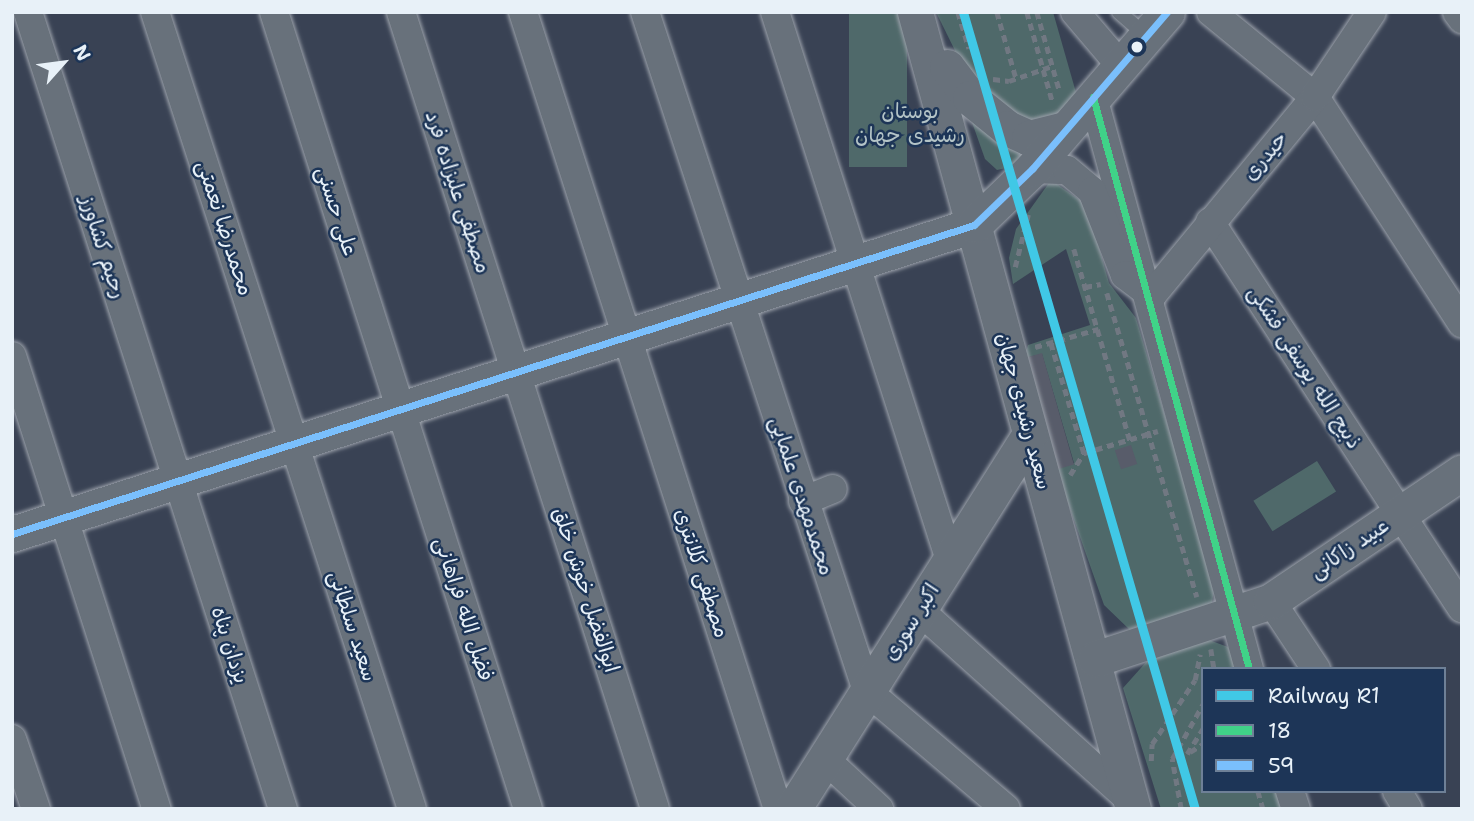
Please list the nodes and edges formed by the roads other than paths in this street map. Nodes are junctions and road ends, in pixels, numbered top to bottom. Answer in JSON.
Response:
{"nodes":[{"id":1,"x":28,"y":12,"type":"edge"},
{"id":2,"x":155,"y":12,"type":"edge"},
{"id":3,"x":274,"y":12,"type":"edge"},
{"id":4,"x":401,"y":12,"type":"edge"},
{"id":5,"x":523,"y":12,"type":"edge"},
{"id":6,"x":645,"y":12,"type":"edge"},
{"id":7,"x":775,"y":12,"type":"edge"},
{"id":8,"x":915,"y":12,"type":"edge"},
{"id":9,"x":931,"y":12,"type":"edge"},
{"id":10,"x":1119,"y":12,"type":"edge"},
{"id":11,"x":1211,"y":12,"type":"edge"},
{"id":12,"x":1372,"y":12,"type":"edge"},
{"id":13,"x":1457,"y":12,"type":"edge"},
{"id":14,"x":1077,"y":17,"type":"edge"},
{"id":15,"x":1462,"y":19,"type":"edge"},
{"id":16,"x":1157,"y":24,"type":"edge"},
{"id":17,"x":959,"y":62,"type":"junction"},
{"id":18,"x":1121,"y":66,"type":"junction"},
{"id":19,"x":1315,"y":97,"type":"junction"},
{"id":20,"x":1075,"y":116,"type":"junction"},
{"id":21,"x":1032,"y":169,"type":"junction"},
{"id":22,"x":1210,"y":222,"type":"junction"},
{"id":23,"x":974,"y":225,"type":"junction"},
{"id":24,"x":855,"y":263,"type":"junction"},
{"id":25,"x":1152,"y":295,"type":"junction"},
{"id":26,"x":737,"y":301,"type":"junction"},
{"id":27,"x":1462,"y":323,"type":"edge"},
{"id":28,"x":627,"y":337,"type":"junction"},
{"id":29,"x":12,"y":356,"type":"edge"},
{"id":30,"x":516,"y":372,"type":"junction"},
{"id":31,"x":400,"y":409,"type":"junction"},
{"id":32,"x":1029,"y":436,"type":"junction"},
{"id":33,"x":294,"y":443,"type":"junction"},
{"id":34,"x":1462,"y":472,"type":"edge"},
{"id":35,"x":178,"y":481,"type":"junction"},
{"id":36,"x":832,"y":489,"type":"dead end"},
{"id":37,"x":803,"y":501,"type":"junction"},
{"id":38,"x":1400,"y":513,"type":"junction"},
{"id":39,"x":64,"y":517,"type":"junction"},
{"id":40,"x":12,"y":534,"type":"edge"},
{"id":41,"x":950,"y":560,"type":"junction"},
{"id":42,"x":1271,"y":601,"type":"junction"},
{"id":43,"x":1462,"y":608,"type":"edge"},
{"id":44,"x":919,"y":610,"type":"junction"},
{"id":45,"x":1219,"y":622,"type":"junction"},
{"id":46,"x":1095,"y":659,"type":"junction"},
{"id":47,"x":1248,"y":667,"type":"edge"},
{"id":48,"x":1315,"y":667,"type":"edge"},
{"id":49,"x":867,"y":691,"type":"junction"},
{"id":50,"x":12,"y":738,"type":"edge"},
{"id":51,"x":824,"y":759,"type":"junction"},
{"id":52,"x":1398,"y":793,"type":"edge"},
{"id":53,"x":1132,"y":805,"type":"edge"},
{"id":54,"x":36,"y":809,"type":"edge"},
{"id":55,"x":157,"y":809,"type":"edge"},
{"id":56,"x":283,"y":809,"type":"edge"},
{"id":57,"x":412,"y":809,"type":"edge"},
{"id":58,"x":528,"y":809,"type":"edge"},
{"id":59,"x":655,"y":809,"type":"edge"},
{"id":60,"x":778,"y":809,"type":"edge"},
{"id":61,"x":793,"y":809,"type":"edge"},
{"id":62,"x":880,"y":809,"type":"edge"},
{"id":63,"x":1006,"y":809,"type":"edge"},
{"id":64,"x":1409,"y":809,"type":"edge"}],
"edges":[{"from":1,"to":35,"type":"street","name":"رحیم کشاورز"},
{"from":2,"to":33,"type":"street","name":"محمدرضا نعمتی"},
{"from":3,"to":31,"type":"street","name":"علی حسنی"},
{"from":4,"to":30,"type":"street","name":"مصطفی علیزاده فرد"},
{"from":5,"to":28,"type":"street","name":"مصطفی کلانتری"},
{"from":6,"to":26,"type":"street","name":"محمدمهدی علمایی"},
{"from":7,"to":24,"type":"street"},
{"from":8,"to":23,"type":"street","name":"سعید رشیدی جهان"},
{"from":9,"to":17,"type":"street"},
{"from":10,"to":16,"type":"lane"},
{"from":11,"to":19,"type":"street"},
{"from":12,"to":19,"type":"street","name":"حیدری"},
{"from":13,"to":15,"type":"street"},
{"from":14,"to":18,"type":"street"},
{"from":16,"to":18,"type":"street"},
{"from":17,"to":20,"type":"street"},
{"from":17,"to":21,"type":"street"},
{"from":18,"to":20,"type":"street"},
{"from":19,"to":22,"type":"street","name":"حیدری"},
{"from":19,"to":27,"type":"street"},
{"from":20,"to":21,"type":"street"},
{"from":20,"to":25,"type":"street"},
{"from":21,"to":23,"type":"street"},
{"from":21,"to":25,"type":"street"},
{"from":22,"to":25,"type":"street","name":"حیدری"},
{"from":22,"to":38,"type":"street","name":"ذبیح الله یوسفی فشکی"},
{"from":23,"to":24,"type":"street"},
{"from":23,"to":32,"type":"street","name":"سعید رشیدی جهان"},
{"from":24,"to":26,"type":"street"},
{"from":24,"to":41,"type":"street"},
{"from":25,"to":45,"type":"street"},
{"from":26,"to":28,"type":"street"},
{"from":26,"to":37,"type":"street","name":"محمدمهدی علمایی"},
{"from":28,"to":30,"type":"street"},
{"from":28,"to":60,"type":"street","name":"مصطفی کلانتری"},
{"from":29,"to":39,"type":"street"},
{"from":30,"to":31,"type":"street"},
{"from":30,"to":59,"type":"street","name":"ابوالفضل خوش خلق"},
{"from":31,"to":33,"type":"street"},
{"from":31,"to":58,"type":"street","name":"فضل الله فراهانی"},
{"from":32,"to":41,"type":"street","name":"اکبر سوری"},
{"from":32,"to":46,"type":"street","name":"سعید رشیدی جهان"},
{"from":33,"to":35,"type":"street"},
{"from":33,"to":57,"type":"street","name":"سعید سلطانی"},
{"from":34,"to":38,"type":"street","name":"عبید زاکانی"},
{"from":35,"to":39,"type":"street"},
{"from":35,"to":56,"type":"street","name":"یزدان پناه"},
{"from":36,"to":37,"type":"street"},
{"from":37,"to":49,"type":"street","name":"محمدمهدی علمایی"},
{"from":38,"to":42,"type":"street","name":"عبید زاکانی"},
{"from":38,"to":43,"type":"street","name":"ذبیح الله یوسفی فشکی"},
{"from":39,"to":40,"type":"street"},
{"from":39,"to":55,"type":"street"},
{"from":41,"to":44,"type":"street","name":"اکبر سوری"},
{"from":42,"to":45,"type":"street","name":"عبید زاکانی"},
{"from":42,"to":48,"type":"street"},
{"from":44,"to":49,"type":"street","name":"اکبر سوری"},
{"from":44,"to":53,"type":"street"},
{"from":45,"to":46,"type":"street","name":"عبید زاکانی"},
{"from":45,"to":47,"type":"street"},
{"from":46,"to":53,"type":"street","name":"سعید رشیدی جهان"},
{"from":49,"to":51,"type":"street","name":"اکبر سوری"},
{"from":49,"to":63,"type":"street"},
{"from":50,"to":54,"type":"street"},
{"from":51,"to":61,"type":"street","name":"اکبر سوری"},
{"from":51,"to":62,"type":"street"},
{"from":52,"to":64,"type":"street"}]}
